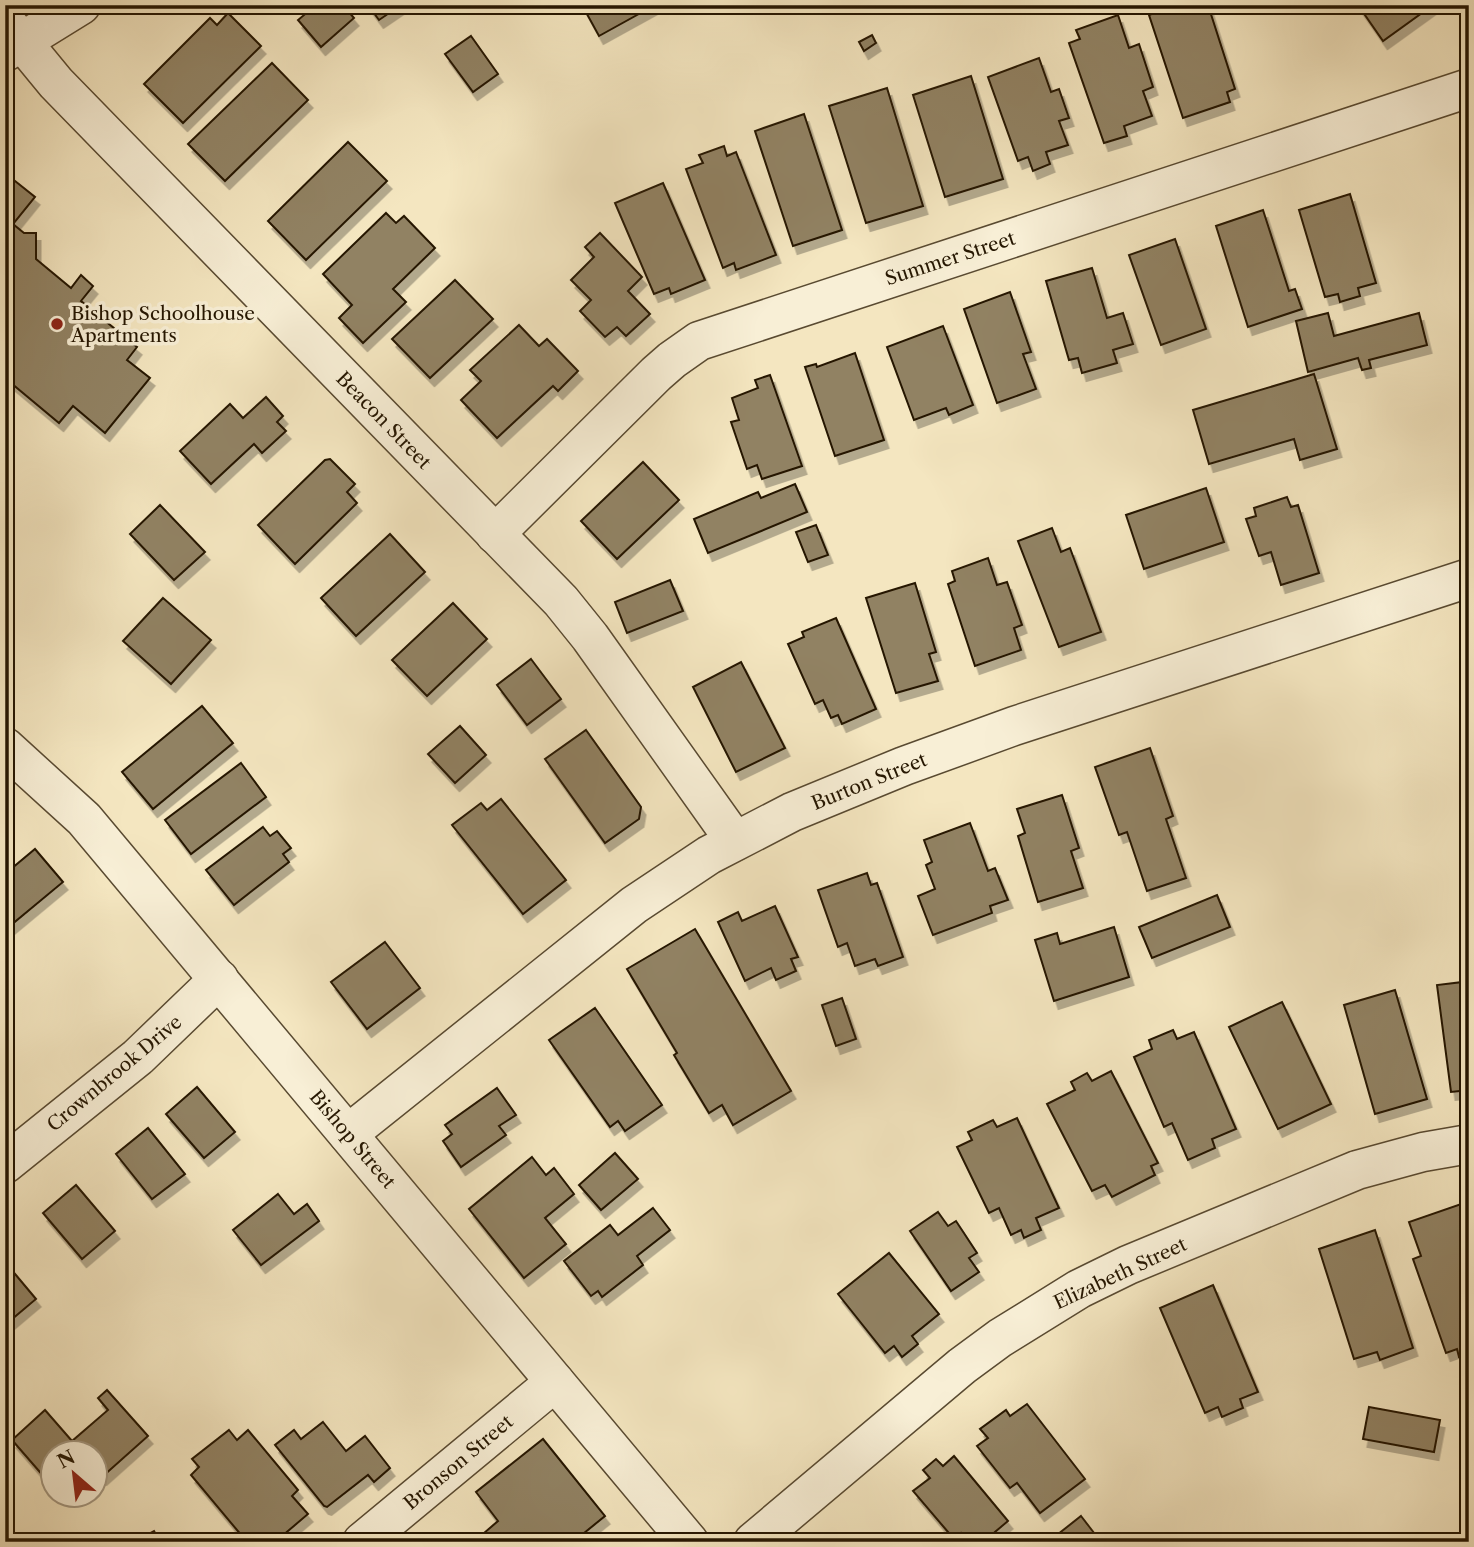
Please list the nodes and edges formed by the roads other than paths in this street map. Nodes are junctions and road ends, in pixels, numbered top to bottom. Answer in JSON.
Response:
{"nodes":[{"id":1,"x":81,"y":5,"type":"edge"},
{"id":2,"x":10,"y":38,"type":"edge"},
{"id":3,"x":1469,"y":88,"type":"edge"},
{"id":4,"x":495,"y":534,"type":"junction"},
{"id":5,"x":1469,"y":578,"type":"edge"},
{"id":6,"x":5,"y":747,"type":"edge"},
{"id":7,"x":735,"y":841,"type":"junction"},
{"id":8,"x":219,"y":979,"type":"junction"},
{"id":9,"x":348,"y":1134,"type":"junction"},
{"id":10,"x":1469,"y":1144,"type":"edge"},
{"id":11,"x":5,"y":1164,"type":"edge"},
{"id":12,"x":555,"y":1382,"type":"junction"},
{"id":13,"x":362,"y":1542,"type":"edge"},
{"id":14,"x":689,"y":1542,"type":"edge"},
{"id":15,"x":753,"y":1542,"type":"edge"}],
"edges":[{"from":1,"to":2,"type":"street"},
{"from":2,"to":4,"type":"street","name":"Beacon Street"},
{"from":3,"to":4,"type":"street","name":"Summer Street"},
{"from":4,"to":7,"type":"street","name":"Beacon Street"},
{"from":5,"to":7,"type":"street","name":"Burton Street"},
{"from":6,"to":8,"type":"street","name":"Bishop Street"},
{"from":7,"to":9,"type":"street","name":"Burton Street"},
{"from":8,"to":9,"type":"street","name":"Bishop Street"},
{"from":8,"to":11,"type":"street","name":"Crownbrook Drive"},
{"from":9,"to":12,"type":"street","name":"Bishop Street"},
{"from":10,"to":15,"type":"street","name":"Elizabeth Street"},
{"from":12,"to":13,"type":"street","name":"Bronson Street"},
{"from":12,"to":14,"type":"street","name":"Bishop Street"}]}
